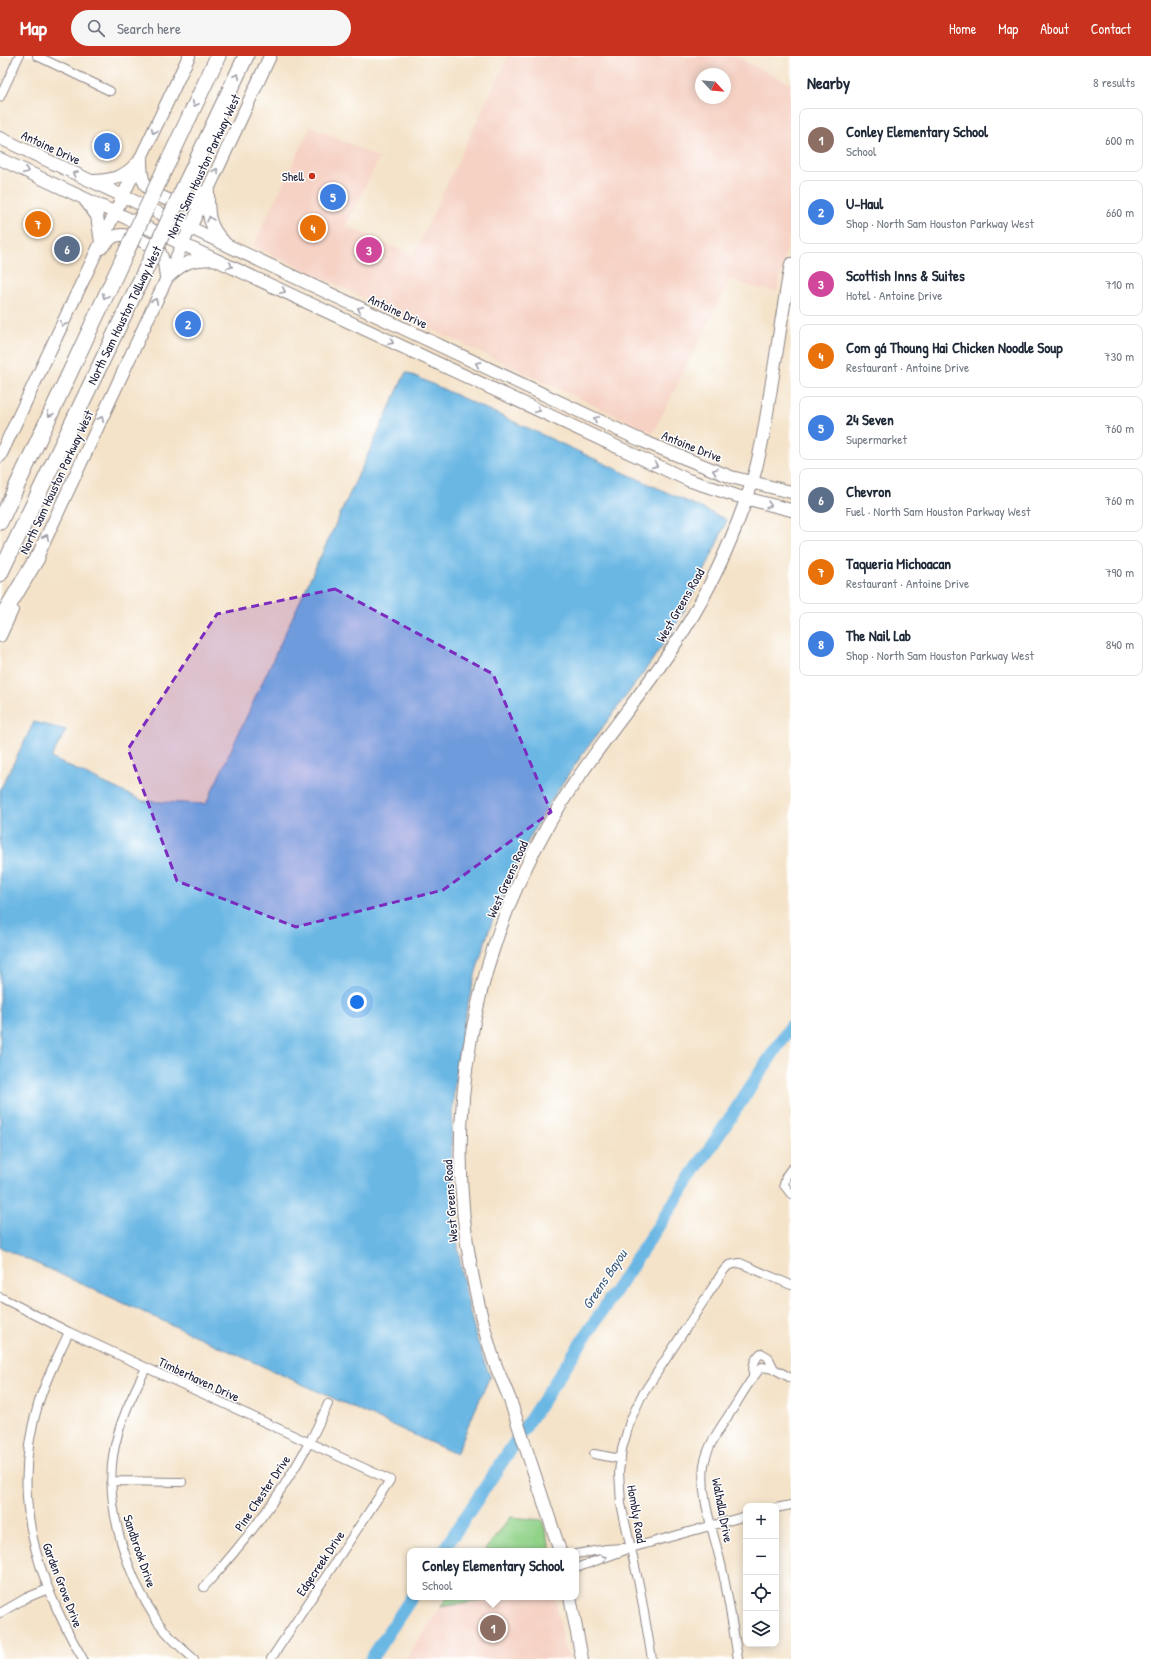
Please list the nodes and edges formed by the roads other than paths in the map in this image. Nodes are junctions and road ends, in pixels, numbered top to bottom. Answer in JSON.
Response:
{"nodes":[{"id":1,"x":19,"y":56,"type":"edge"},
{"id":2,"x":37,"y":56,"type":"edge"},
{"id":3,"x":189,"y":56,"type":"edge"},
{"id":4,"x":218,"y":56,"type":"edge"},
{"id":5,"x":246,"y":56,"type":"edge"},
{"id":6,"x":270,"y":56,"type":"edge"},
{"id":7,"x":110,"y":91,"type":"dead end"},
{"id":8,"x":0,"y":97,"type":"edge"},
{"id":9,"x":0,"y":138,"type":"edge"},
{"id":10,"x":0,"y":159,"type":"edge"},
{"id":11,"x":140,"y":159,"type":"junction"},
{"id":12,"x":91,"y":181,"type":"junction"},
{"id":13,"x":208,"y":186,"type":"junction"},
{"id":14,"x":123,"y":196,"type":"junction"},
{"id":15,"x":81,"y":197,"type":"junction"},
{"id":16,"x":115,"y":213,"type":"junction"},
{"id":17,"x":189,"y":228,"type":"junction"},
{"id":18,"x":182,"y":244,"type":"junction"},
{"id":19,"x":99,"y":246,"type":"junction"},
{"id":20,"x":227,"y":246,"type":"junction"},
{"id":21,"x":215,"y":259,"type":"junction"},
{"id":22,"x":791,"y":264,"type":"edge"},
{"id":23,"x":166,"y":278,"type":"junction"},
{"id":24,"x":310,"y":285,"type":"junction"},
{"id":25,"x":303,"y":301,"type":"junction"},
{"id":26,"x":421,"y":337,"type":"junction"},
{"id":27,"x":413,"y":352,"type":"junction"},
{"id":28,"x":529,"y":388,"type":"junction"},
{"id":29,"x":522,"y":403,"type":"junction"},
{"id":30,"x":640,"y":440,"type":"junction"},
{"id":31,"x":632,"y":455,"type":"junction"},
{"id":32,"x":0,"y":456,"type":"edge"},
{"id":33,"x":752,"y":482,"type":"junction"},
{"id":34,"x":791,"y":492,"type":"edge"},
{"id":35,"x":747,"y":499,"type":"junction"},
{"id":36,"x":791,"y":510,"type":"edge"},
{"id":37,"x":0,"y":522,"type":"edge"},
{"id":38,"x":37,"y":558,"type":"junction"},
{"id":39,"x":0,"y":574,"type":"edge"},
{"id":40,"x":0,"y":620,"type":"edge"},
{"id":41,"x":0,"y":636,"type":"edge"},
{"id":42,"x":791,"y":1169,"type":"edge"},
{"id":43,"x":791,"y":1194,"type":"edge"},
{"id":44,"x":791,"y":1286,"type":"edge"},
{"id":45,"x":0,"y":1297,"type":"edge"},
{"id":46,"x":69,"y":1332,"type":"junction"},
{"id":47,"x":146,"y":1368,"type":"junction"},
{"id":48,"x":774,"y":1369,"type":"junction"},
{"id":49,"x":753,"y":1376,"type":"junction"},
{"id":50,"x":791,"y":1378,"type":"edge"},
{"id":51,"x":328,"y":1404,"type":"dead end"},
{"id":52,"x":309,"y":1443,"type":"junction"},
{"id":53,"x":594,"y":1454,"type":"dead end"},
{"id":54,"x":620,"y":1459,"type":"junction"},
{"id":55,"x":390,"y":1480,"type":"joint"},
{"id":56,"x":111,"y":1481,"type":"junction"},
{"id":57,"x":182,"y":1482,"type":"dead end"},
{"id":58,"x":791,"y":1505,"type":"edge"},
{"id":59,"x":779,"y":1507,"type":"edge"},
{"id":60,"x":743,"y":1517,"type":"edge"},
{"id":61,"x":712,"y":1526,"type":"junction"},
{"id":62,"x":559,"y":1548,"type":"edge"},
{"id":63,"x":631,"y":1548,"type":"junction"},
{"id":64,"x":579,"y":1554,"type":"edge"},
{"id":65,"x":579,"y":1567,"type":"edge"},
{"id":66,"x":204,"y":1587,"type":"dead end"},
{"id":67,"x":48,"y":1589,"type":"junction"},
{"id":68,"x":571,"y":1600,"type":"edge"},
{"id":69,"x":0,"y":1613,"type":"edge"},
{"id":70,"x":578,"y":1637,"type":"junction"},
{"id":71,"x":83,"y":1659,"type":"edge"},
{"id":72,"x":194,"y":1659,"type":"edge"},
{"id":73,"x":271,"y":1659,"type":"edge"},
{"id":74,"x":582,"y":1659,"type":"edge"},
{"id":75,"x":587,"y":1659,"type":"edge"},
{"id":76,"x":652,"y":1659,"type":"edge"},
{"id":77,"x":738,"y":1659,"type":"edge"}],
"edges":[{"from":1,"to":8,"type":"street"},
{"from":2,"to":7,"type":"street"},
{"from":3,"to":11,"type":"main road","one_way":true},
{"from":4,"to":37,"type":"highway","name":"North Sam Houston Tollway West","one_way":true,"bridge":true},
{"from":39,"to":5,"type":"highway","name":"North Sam Houston Tollway West","one_way":true,"bridge":true},
{"from":13,"to":6,"type":"main road","name":"North Sam Houston Parkway West","one_way":true},
{"from":12,"to":9,"type":"main road","name":"Antoine Drive","one_way":true},
{"from":10,"to":15,"type":"main road","one_way":true},
{"from":11,"to":12,"type":"main road"},
{"from":11,"to":13,"type":"main road"},
{"from":11,"to":14,"type":"main road"},
{"from":12,"to":14,"type":"main road","name":"Antoine Drive"},
{"from":13,"to":17,"type":"main road","name":"North Sam Houston Parkway West"},
{"from":20,"to":13,"type":"main road","one_way":true},
{"from":14,"to":16,"type":"main road"},
{"from":14,"to":17,"type":"main road","name":"Antoine Drive"},
{"from":15,"to":16,"type":"main road"},
{"from":15,"to":19,"type":"main road"},
{"from":16,"to":18,"type":"main road"},
{"from":16,"to":19,"type":"main road"},
{"from":17,"to":18,"type":"main road","name":"North Sam Houston Parkway West"},
{"from":17,"to":20,"type":"main road","name":"Antoine Drive"},
{"from":18,"to":21,"type":"main road"},
{"from":18,"to":23,"type":"main road","name":"North Sam Houston Parkway West"},
{"from":19,"to":23,"type":"main road"},
{"from":19,"to":32,"type":"main road","one_way":true},
{"from":20,"to":24,"type":"main road","name":"Antoine Drive"},
{"from":21,"to":23,"type":"main road"},
{"from":21,"to":25,"type":"main road","one_way":true},
{"from":22,"to":33,"type":"main road","name":"West Greens Road"},
{"from":38,"to":23,"type":"main road","name":"North Sam Houston Parkway West","one_way":true},
{"from":24,"to":25,"type":"main road"},
{"from":26,"to":24,"type":"main road","name":"Antoine Drive","one_way":true},
{"from":25,"to":27,"type":"main road","one_way":true},
{"from":26,"to":27,"type":"main road"},
{"from":28,"to":26,"type":"main road","name":"Antoine Drive","one_way":true},
{"from":27,"to":29,"type":"main road"},
{"from":28,"to":29,"type":"main road"},
{"from":30,"to":28,"type":"main road","name":"Antoine Drive","one_way":true},
{"from":29,"to":31,"type":"main road","one_way":true},
{"from":30,"to":31,"type":"main road"},
{"from":33,"to":30,"type":"main road","name":"Antoine Drive","one_way":true},
{"from":31,"to":35,"type":"main road","one_way":true},
{"from":33,"to":34,"type":"main road","name":"Antoine Drive"},
{"from":33,"to":35,"type":"main road","name":"West Greens Road"},
{"from":35,"to":36,"type":"main road","one_way":true},
{"from":35,"to":62,"type":"main road","name":"West Greens Road"},
{"from":38,"to":40,"type":"highway"},
{"from":38,"to":41,"type":"main road","name":"North Sam Houston Parkway West"},
{"from":42,"to":43,"type":"street"},
{"from":44,"to":54,"type":"street","name":"Hombly Road"},
{"from":45,"to":46,"type":"street","name":"Timberhaven Drive"},
{"from":46,"to":47,"type":"street","name":"Timberhaven Drive"},
{"from":46,"to":67,"type":"street","name":"Garden Grove Drive"},
{"from":47,"to":52,"type":"street","name":"Timberhaven Drive"},
{"from":47,"to":56,"type":"street","name":"Sandbrook Drive"},
{"from":48,"to":49,"type":"street"},
{"from":48,"to":49,"type":"street"},
{"from":48,"to":50,"type":"street"},
{"from":49,"to":61,"type":"street","name":"Walhalla Drive"},
{"from":51,"to":52,"type":"street","name":"Pine Chester Drive"},
{"from":52,"to":55,"type":"street","name":"Timberhaven Drive"},
{"from":52,"to":66,"type":"street","name":"Pine Chester Drive"},
{"from":53,"to":54,"type":"street"},
{"from":54,"to":63,"type":"street","name":"Hombly Road"},
{"from":55,"to":73,"type":"street","name":"Edgecreek Drive"},
{"from":56,"to":57,"type":"street"},
{"from":56,"to":72,"type":"street","name":"Sandbrook Drive"},
{"from":58,"to":59,"type":"street"},
{"from":60,"to":61,"type":"street"},
{"from":61,"to":63,"type":"street"},
{"from":61,"to":77,"type":"street","name":"Walhalla Drive"},
{"from":63,"to":64,"type":"street"},
{"from":65,"to":63,"type":"street","one_way":true},
{"from":63,"to":76,"type":"street","name":"Hombly Road"},
{"from":67,"to":69,"type":"street"},
{"from":67,"to":71,"type":"street","name":"Garden Grove Drive"},
{"from":68,"to":70,"type":"main road"},
{"from":70,"to":74,"type":"main road"},
{"from":70,"to":75,"type":"main road"}]}
